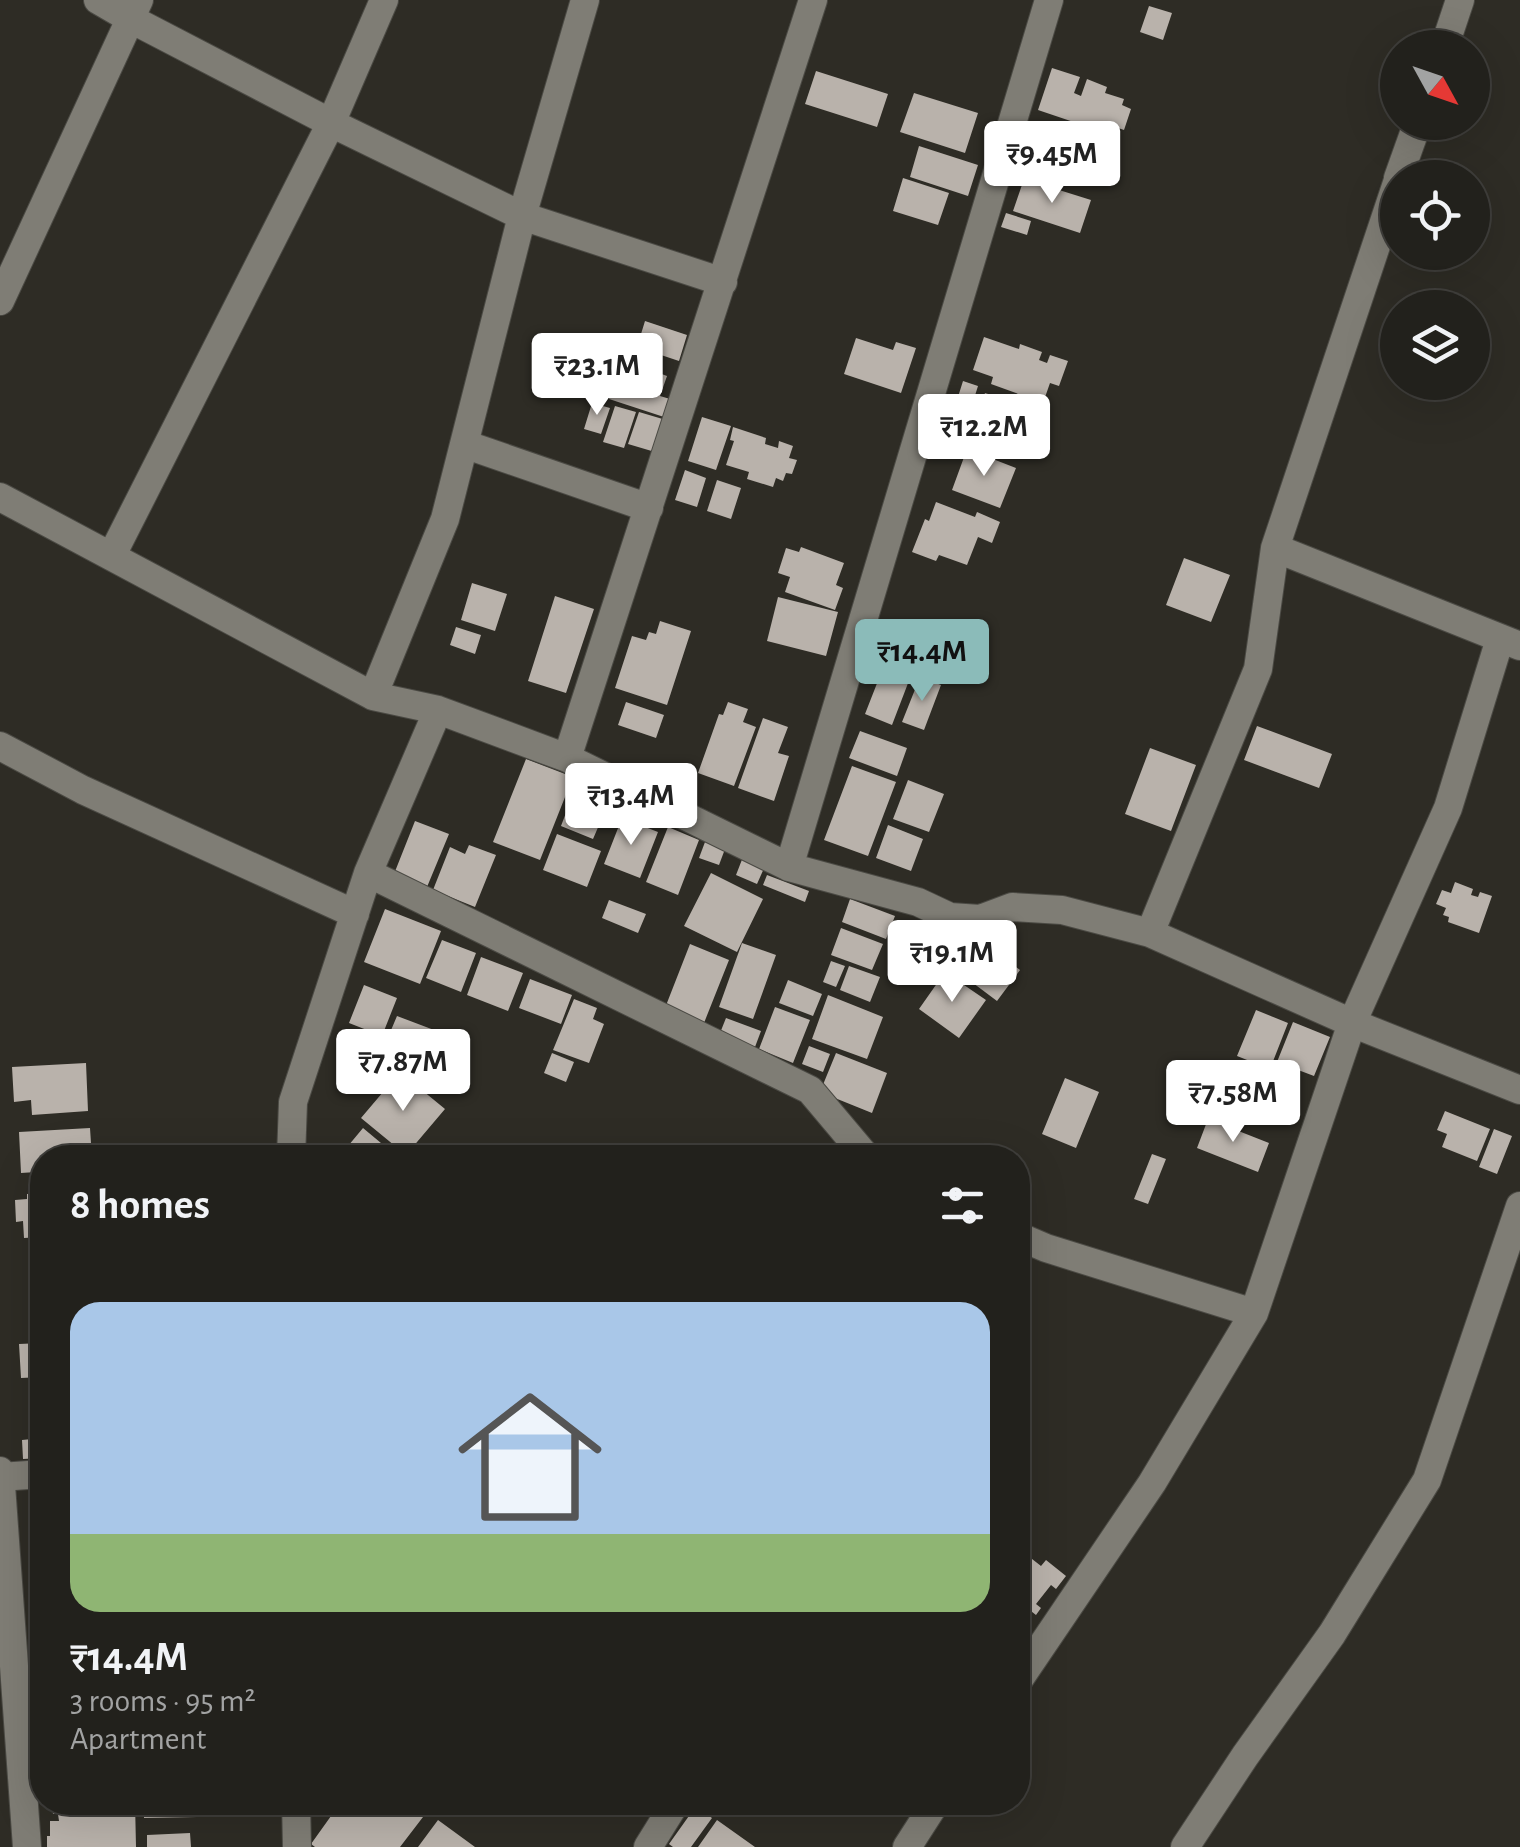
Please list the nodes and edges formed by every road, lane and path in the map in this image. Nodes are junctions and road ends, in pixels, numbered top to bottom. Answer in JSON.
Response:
{"nodes":[{"id":1,"x":98,"y":0,"type":"edge"},
{"id":2,"x":384,"y":0,"type":"edge"},
{"id":3,"x":586,"y":0,"type":"edge"},
{"id":4,"x":813,"y":0,"type":"edge"},
{"id":5,"x":1049,"y":0,"type":"edge"},
{"id":6,"x":1460,"y":0,"type":"edge"},
{"id":7,"x":134,"y":9,"type":"edge"},
{"id":8,"x":1450,"y":30,"type":"edge"},
{"id":9,"x":331,"y":123,"type":"junction"},
{"id":10,"x":522,"y":216,"type":"junction"},
{"id":11,"x":1380,"y":233,"type":"edge"},
{"id":12,"x":722,"y":282,"type":"junction"},
{"id":13,"x":0,"y":302,"type":"edge"},
{"id":14,"x":464,"y":444,"type":"junction"},
{"id":15,"x":0,"y":498,"type":"edge"},
{"id":16,"x":649,"y":508,"type":"junction"},
{"id":17,"x":1275,"y":548,"type":"junction"},
{"id":18,"x":112,"y":556,"type":"junction"},
{"id":19,"x":1510,"y":643,"type":"edge"},
{"id":20,"x":372,"y":696,"type":"junction"},
{"id":21,"x":438,"y":710,"type":"junction"},
{"id":22,"x":0,"y":746,"type":"edge"},
{"id":23,"x":567,"y":758,"type":"junction"},
{"id":24,"x":790,"y":867,"type":"junction"},
{"id":25,"x":368,"y":873,"type":"junction"},
{"id":26,"x":354,"y":914,"type":"junction"},
{"id":27,"x":1150,"y":933,"type":"junction"},
{"id":28,"x":1352,"y":1023,"type":"junction"},
{"id":29,"x":1520,"y":1090,"type":"edge"},
{"id":30,"x":291,"y":1145,"type":"edge"},
{"id":31,"x":856,"y":1145,"type":"edge"},
{"id":32,"x":1520,"y":1206,"type":"edge"},
{"id":33,"x":1030,"y":1241,"type":"edge"},
{"id":34,"x":1254,"y":1313,"type":"junction"},
{"id":35,"x":30,"y":1474,"type":"edge"},
{"id":36,"x":0,"y":1475,"type":"edge"},
{"id":37,"x":1030,"y":1662,"type":"edge"},
{"id":38,"x":297,"y":1815,"type":"edge"},
{"id":39,"x":668,"y":1815,"type":"edge"},
{"id":40,"x":927,"y":1815,"type":"edge"},
{"id":41,"x":27,"y":1847,"type":"edge"},
{"id":42,"x":298,"y":1847,"type":"edge"},
{"id":43,"x":648,"y":1847,"type":"edge"},
{"id":44,"x":906,"y":1847,"type":"edge"},
{"id":45,"x":1185,"y":1847,"type":"edge"}],
"edges":[{"from":1,"to":7,"type":"street"},
{"from":2,"to":9,"type":"street"},
{"from":3,"to":10,"type":"street"},
{"from":4,"to":12,"type":"street"},
{"from":5,"to":24,"type":"street"},
{"from":6,"to":8,"type":"street"},
{"from":7,"to":9,"type":"street"},
{"from":7,"to":13,"type":"street"},
{"from":9,"to":10,"type":"street"},
{"from":9,"to":18,"type":"street"},
{"from":10,"to":12,"type":"street"},
{"from":10,"to":14,"type":"street"},
{"from":11,"to":17,"type":"street"},
{"from":12,"to":16,"type":"street"},
{"from":14,"to":16,"type":"street"},
{"from":14,"to":20,"type":"street"},
{"from":15,"to":18,"type":"street"},
{"from":16,"to":23,"type":"street"},
{"from":17,"to":19,"type":"street"},
{"from":17,"to":27,"type":"street"},
{"from":18,"to":20,"type":"street"},
{"from":19,"to":28,"type":"street"},
{"from":20,"to":21,"type":"street"},
{"from":21,"to":23,"type":"street"},
{"from":21,"to":25,"type":"street"},
{"from":22,"to":26,"type":"street"},
{"from":23,"to":24,"type":"street"},
{"from":24,"to":27,"type":"street"},
{"from":25,"to":26,"type":"street"},
{"from":25,"to":31,"type":"street"},
{"from":26,"to":30,"type":"street"},
{"from":27,"to":28,"type":"street"},
{"from":28,"to":29,"type":"street"},
{"from":28,"to":34,"type":"street"},
{"from":32,"to":45,"type":"street"},
{"from":33,"to":34,"type":"street"},
{"from":34,"to":37,"type":"street"},
{"from":35,"to":36,"type":"street"},
{"from":36,"to":41,"type":"street"},
{"from":38,"to":42,"type":"street"},
{"from":39,"to":43,"type":"street"},
{"from":40,"to":44,"type":"street"}]}
